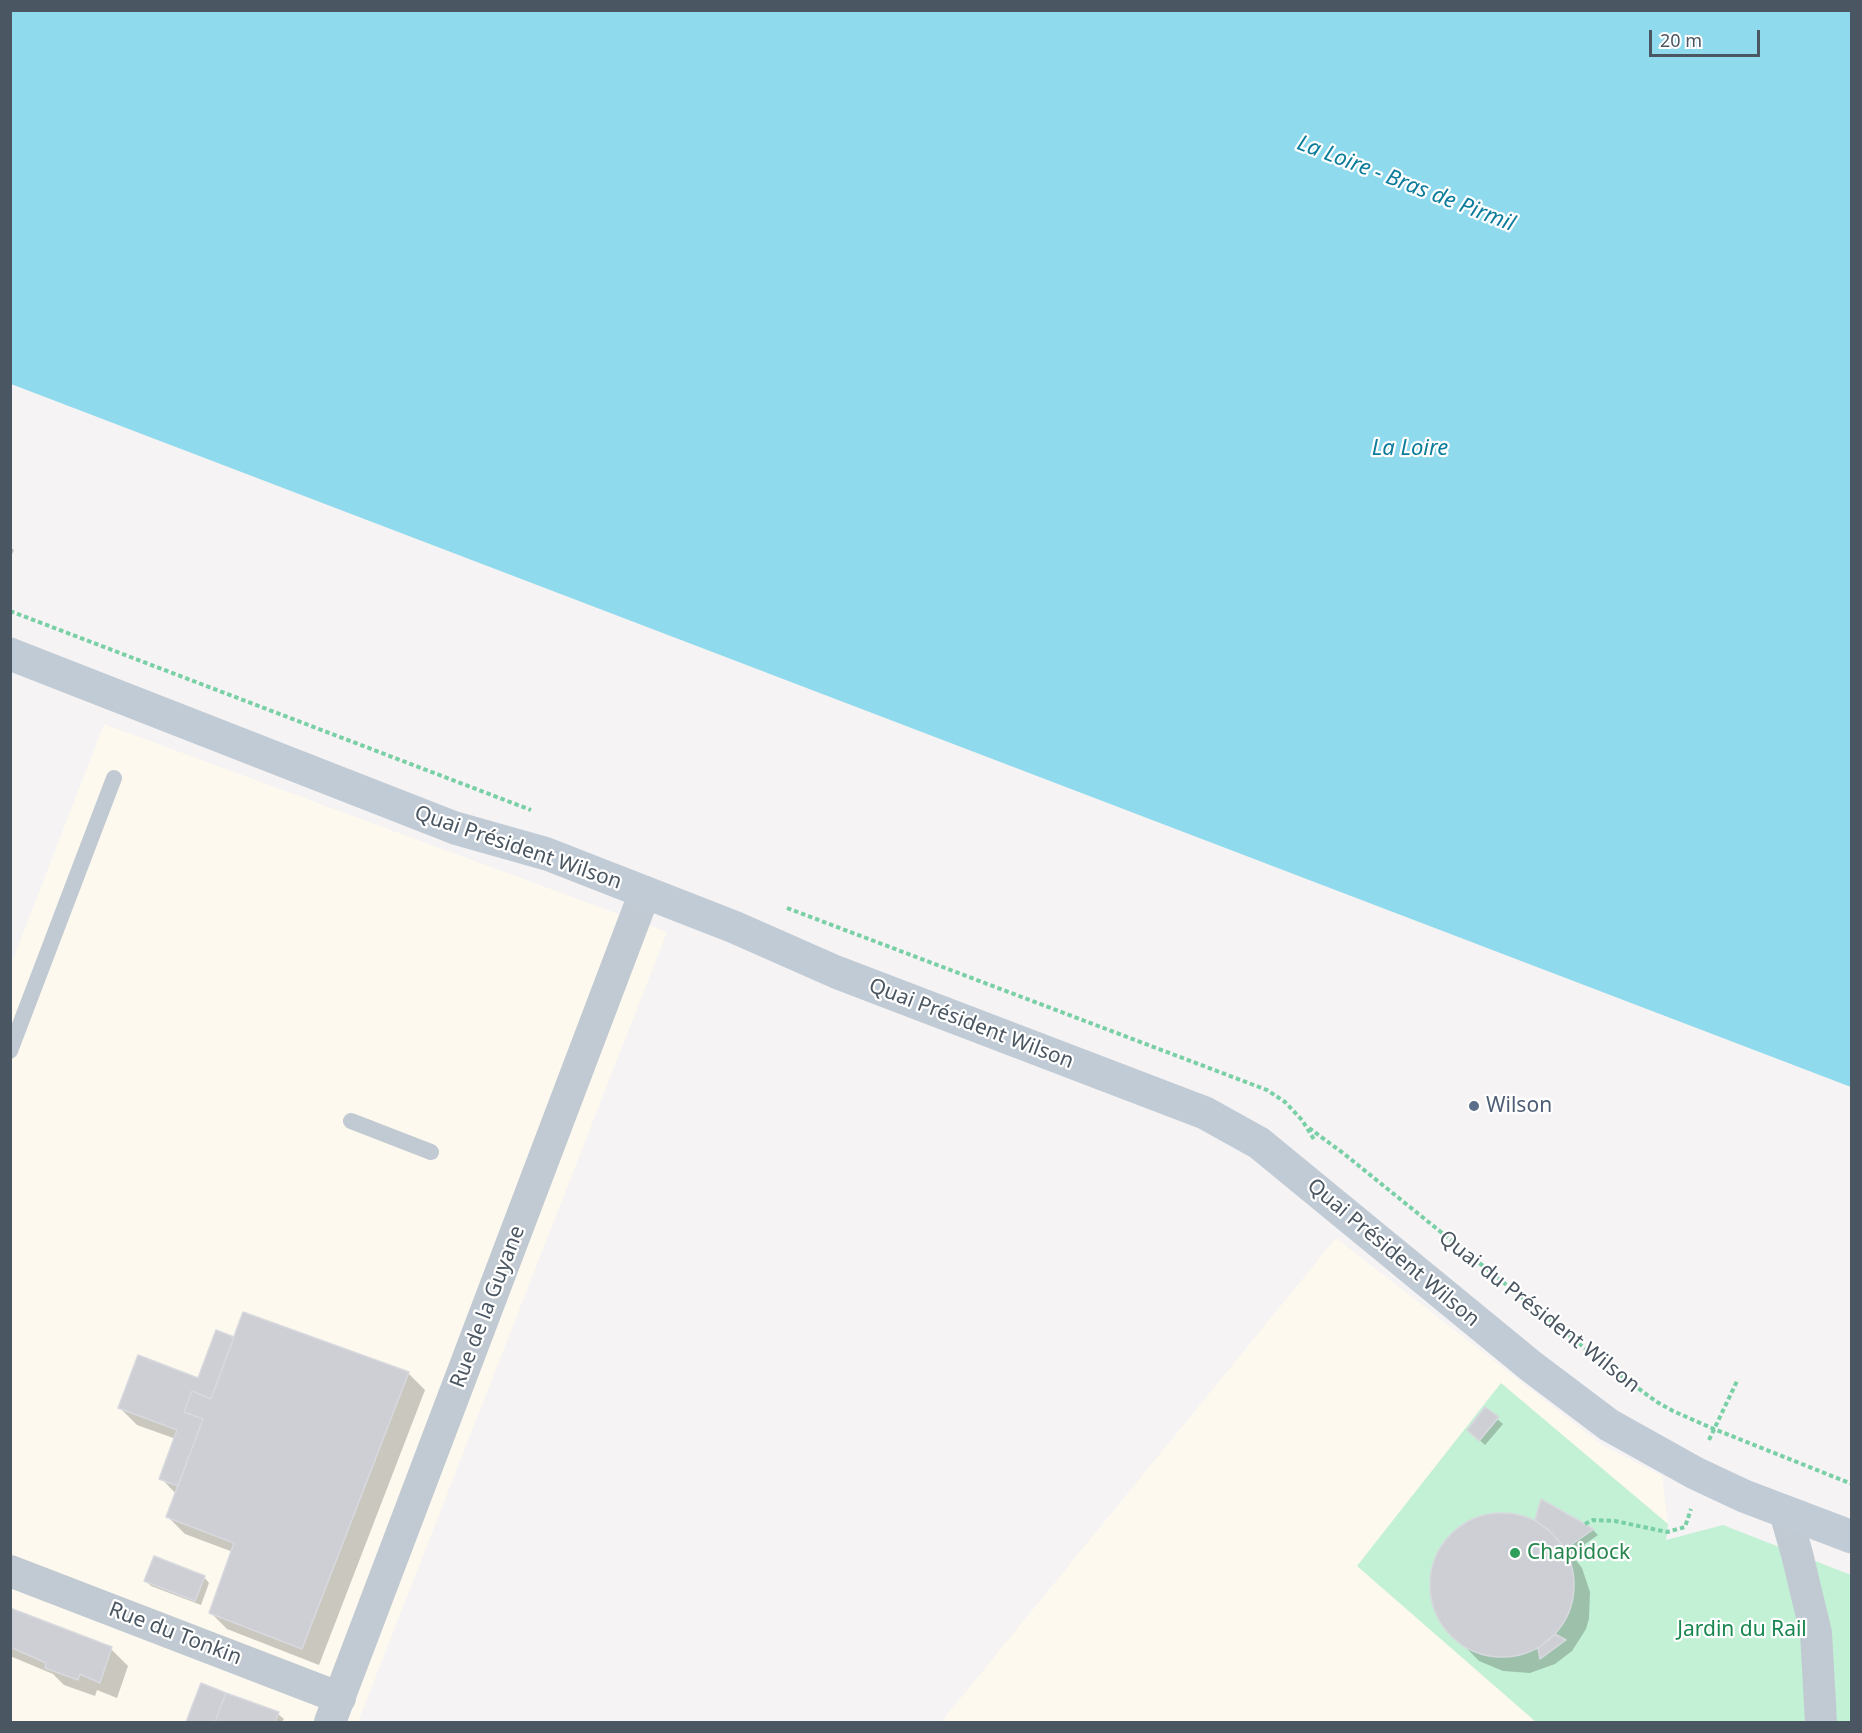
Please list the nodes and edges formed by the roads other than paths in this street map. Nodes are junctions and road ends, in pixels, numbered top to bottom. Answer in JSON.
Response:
{"nodes":[{"id":1,"x":10,"y":654,"type":"edge"},
{"id":2,"x":114,"y":778,"type":"dead end"},
{"id":3,"x":645,"y":892,"type":"junction"},
{"id":4,"x":10,"y":1051,"type":"edge"},
{"id":5,"x":351,"y":1121,"type":"dead end"},
{"id":6,"x":431,"y":1152,"type":"dead end"},
{"id":7,"x":1785,"y":1512,"type":"junction"},
{"id":8,"x":1851,"y":1537,"type":"edge"},
{"id":9,"x":10,"y":1571,"type":"edge"},
{"id":10,"x":335,"y":1710,"type":"edge"},
{"id":11,"x":1821,"y":1722,"type":"edge"}],
"edges":[{"from":1,"to":3,"type":"main road","name":"Quai Président Wilson"},
{"from":2,"to":4,"type":"lane"},
{"from":3,"to":7,"type":"main road","name":"Quai Président Wilson"},
{"from":3,"to":10,"type":"street","name":"Rue de la Guyane"},
{"from":5,"to":6,"type":"lane"},
{"from":7,"to":8,"type":"main road","name":"Quai Président Wilson"},
{"from":7,"to":11,"type":"street"},
{"from":9,"to":10,"type":"street","name":"Rue du Tonkin"}]}
